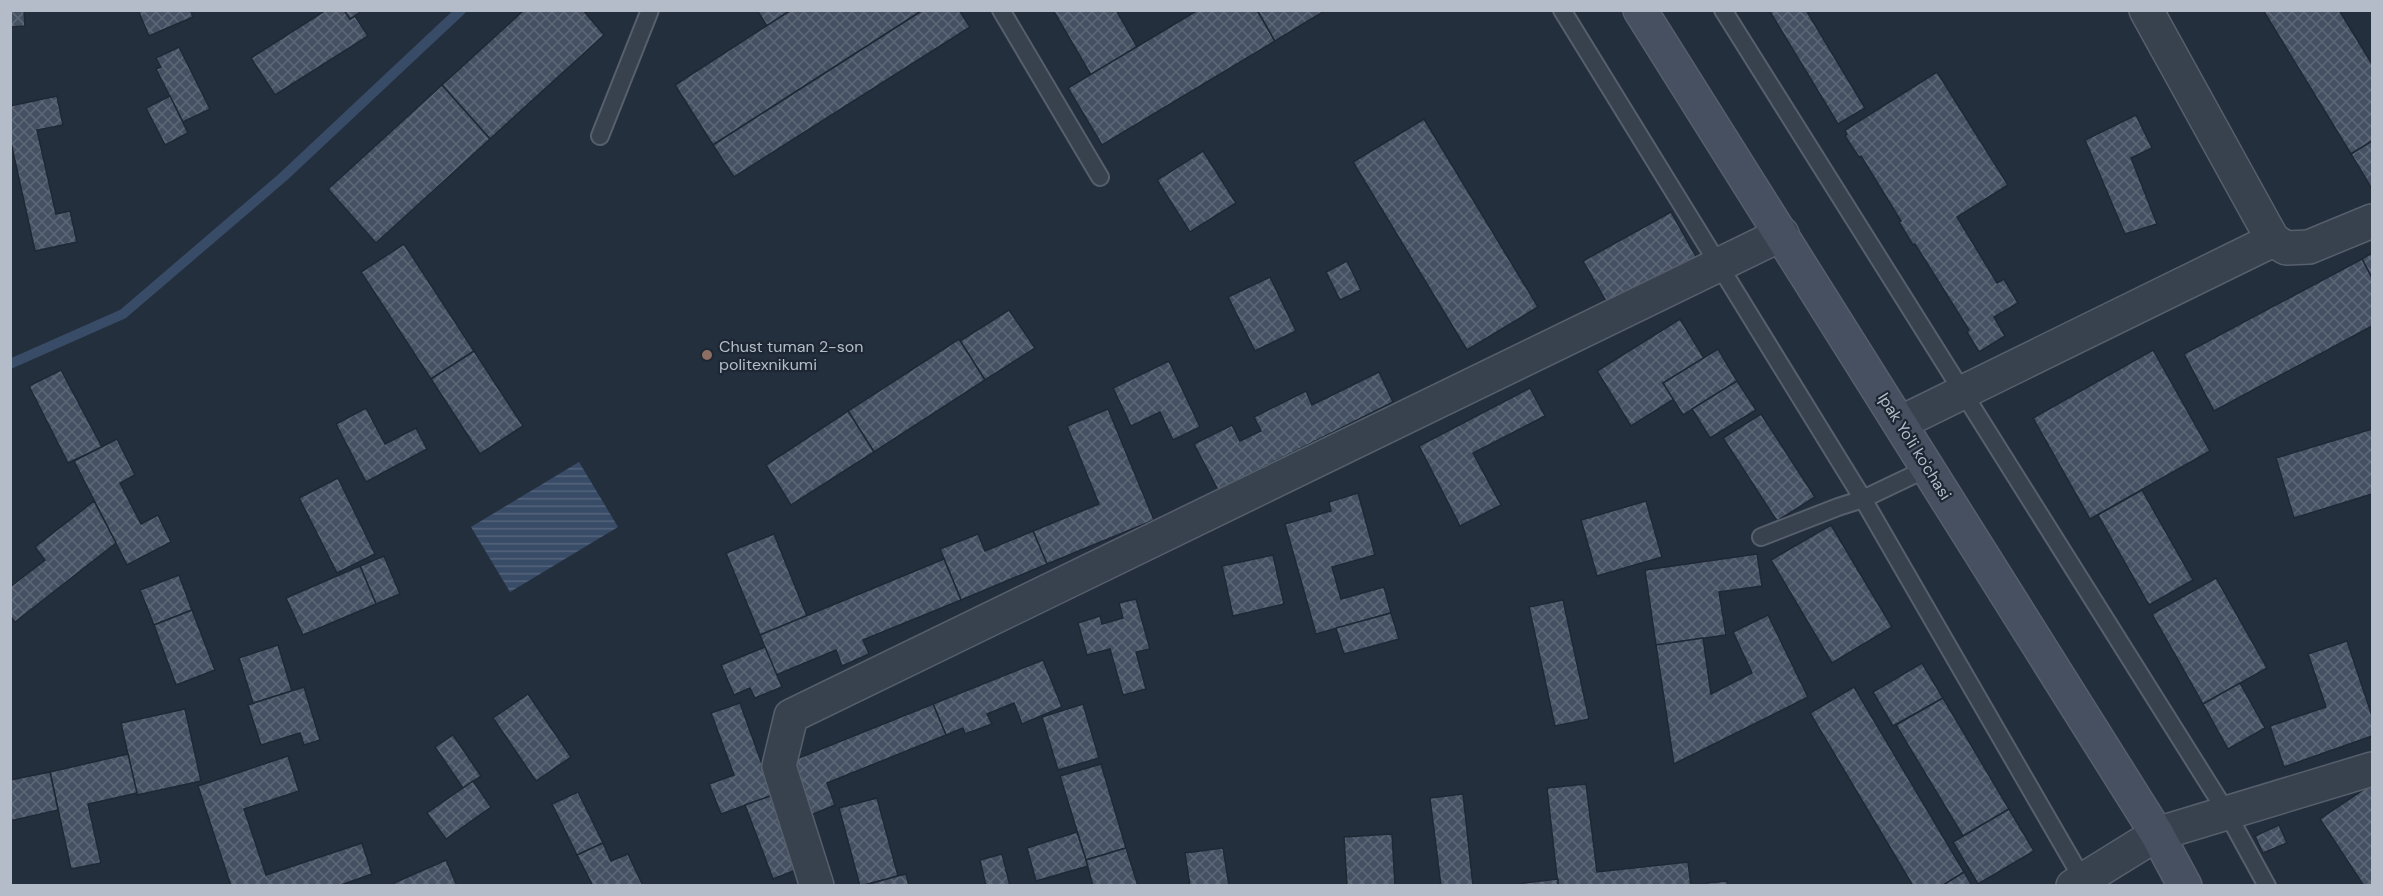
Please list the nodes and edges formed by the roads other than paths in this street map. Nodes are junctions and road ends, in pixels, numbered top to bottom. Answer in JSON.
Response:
{"nodes":[{"id":1,"x":650,"y":10,"type":"edge"},
{"id":2,"x":1000,"y":10,"type":"edge"},
{"id":3,"x":1562,"y":10,"type":"edge"},
{"id":4,"x":1640,"y":10,"type":"edge"},
{"id":5,"x":1723,"y":10,"type":"edge"},
{"id":6,"x":2146,"y":10,"type":"edge"},
{"id":7,"x":600,"y":136,"type":"dead end"},
{"id":8,"x":1100,"y":177,"type":"dead end"},
{"id":9,"x":2373,"y":221,"type":"edge"},
{"id":10,"x":1782,"y":234,"type":"junction"},
{"id":11,"x":2272,"y":240,"type":"junction"},
{"id":12,"x":1718,"y":265,"type":"junction"},
{"id":13,"x":1962,"y":393,"type":"junction"},
{"id":14,"x":1900,"y":423,"type":"junction"},
{"id":15,"x":1928,"y":468,"type":"junction"},
{"id":16,"x":1863,"y":499,"type":"junction"},
{"id":17,"x":1761,"y":537,"type":"dead end"},
{"id":18,"x":2373,"y":768,"type":"edge"},
{"id":19,"x":2227,"y":813,"type":"junction"},
{"id":20,"x":2157,"y":834,"type":"junction"},
{"id":21,"x":2081,"y":883,"type":"edge"},
{"id":22,"x":817,"y":885,"type":"edge"},
{"id":23,"x":2185,"y":885,"type":"edge"},
{"id":24,"x":2267,"y":885,"type":"edge"}],
"edges":[{"from":1,"to":7,"type":"lane"},
{"from":2,"to":8,"type":"lane"},
{"from":3,"to":12,"type":"lane"},
{"from":4,"to":10,"type":"main road","name":"Ipak Yo'li ko'chasi"},
{"from":5,"to":13,"type":"lane"},
{"from":6,"to":11,"type":"street"},
{"from":9,"to":11,"type":"street"},
{"from":10,"to":12,"type":"street"},
{"from":10,"to":14,"type":"main road","name":"Ipak Yo'li ko'chasi"},
{"from":11,"to":13,"type":"street"},
{"from":12,"to":16,"type":"lane"},
{"from":12,"to":22,"type":"street"},
{"from":13,"to":14,"type":"street"},
{"from":13,"to":19,"type":"lane"},
{"from":14,"to":15,"type":"main road","name":"Ipak Yo'li ko'chasi"},
{"from":15,"to":16,"type":"lane"},
{"from":15,"to":20,"type":"main road","name":"Ipak Yo'li ko'chasi"},
{"from":16,"to":17,"type":"lane"},
{"from":16,"to":21,"type":"lane"},
{"from":18,"to":19,"type":"street"},
{"from":19,"to":20,"type":"street"},
{"from":19,"to":24,"type":"lane"},
{"from":20,"to":21,"type":"street"},
{"from":20,"to":23,"type":"main road","name":"Ipak Yo'li ko'chasi"}]}
